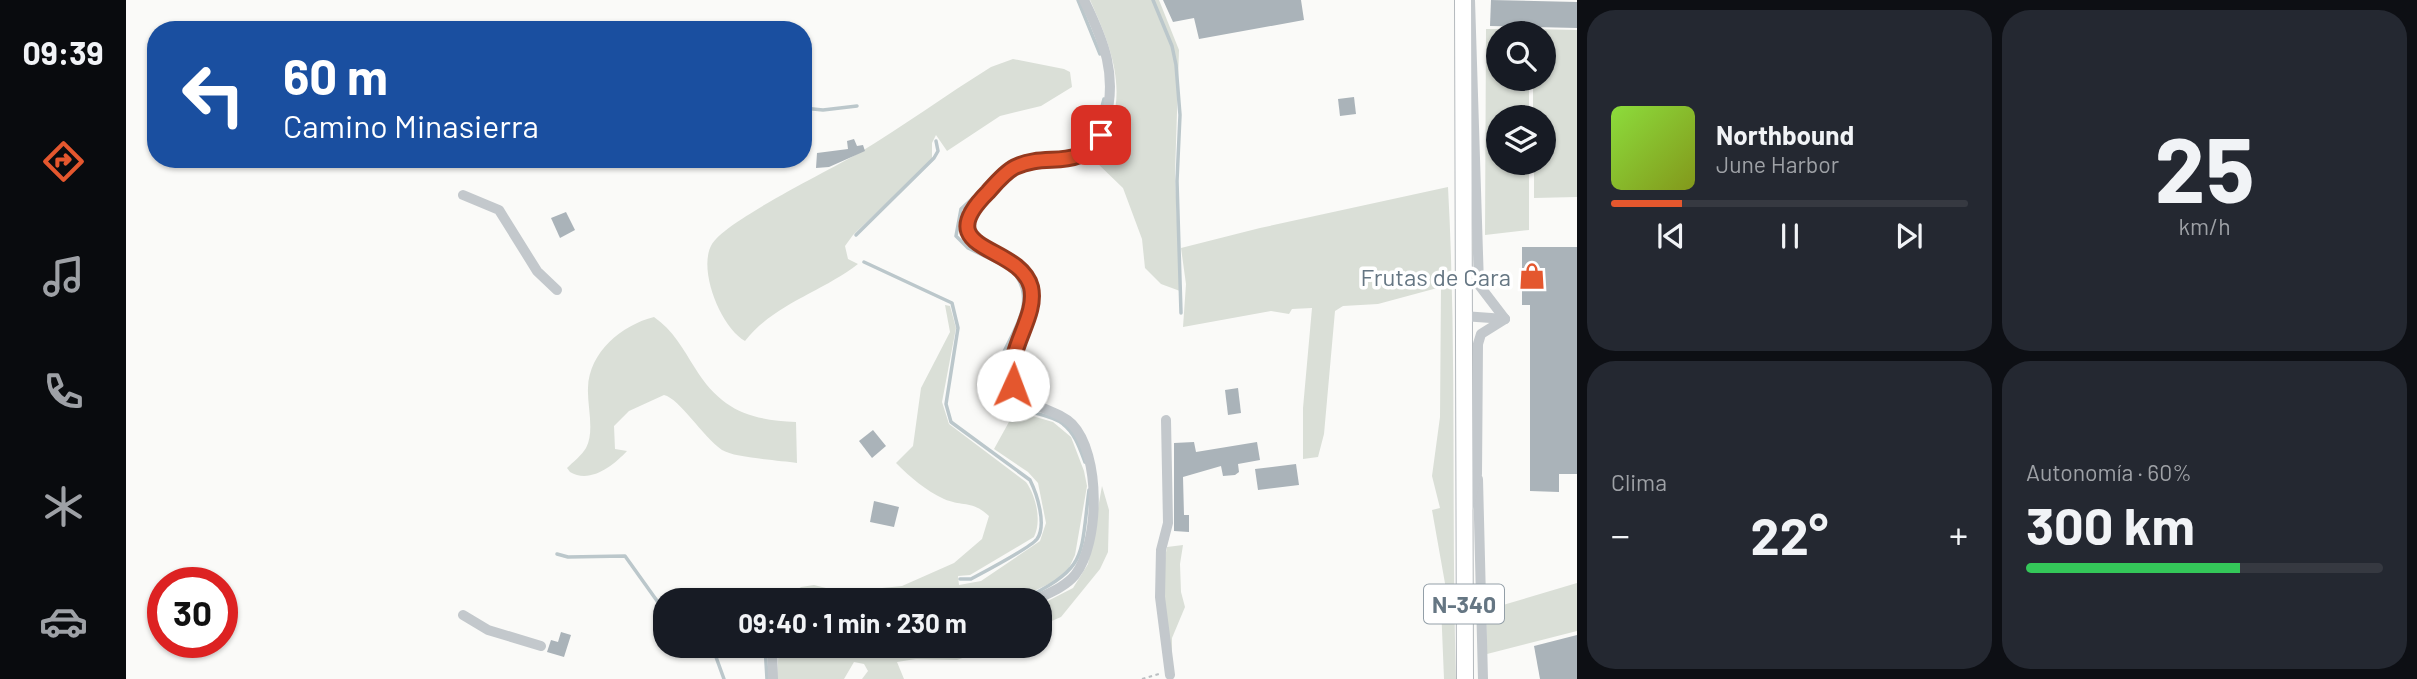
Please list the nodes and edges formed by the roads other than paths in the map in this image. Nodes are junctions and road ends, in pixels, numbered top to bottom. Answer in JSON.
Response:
{"nodes":[{"id":1,"x":1084,"y":0,"type":"edge"},
{"id":2,"x":1463,"y":0,"type":"edge"},
{"id":3,"x":1470,"y":0,"type":"edge"},
{"id":4,"x":463,"y":195,"type":"dead end"},
{"id":5,"x":557,"y":290,"type":"dead end"},
{"id":6,"x":1463,"y":316,"type":"junction"},
{"id":7,"x":1505,"y":319,"type":"junction"},
{"id":8,"x":1166,"y":420,"type":"dead end"},
{"id":9,"x":1477,"y":474,"type":"junction"},
{"id":10,"x":1464,"y":529,"type":"junction"},
{"id":11,"x":1052,"y":590,"type":"edge"},
{"id":12,"x":463,"y":615,"type":"dead end"},
{"id":13,"x":541,"y":646,"type":"dead end"},
{"id":14,"x":772,"y":658,"type":"edge"},
{"id":15,"x":1170,"y":675,"type":"road end"},
{"id":16,"x":773,"y":679,"type":"edge"},
{"id":17,"x":1465,"y":679,"type":"edge"},
{"id":18,"x":1483,"y":679,"type":"edge"}],
"edges":[{"from":1,"to":11,"type":"street"},
{"from":2,"to":6,"type":"highway","number":"N-340"},
{"from":3,"to":7,"type":"street"},
{"from":4,"to":5,"type":"street"},
{"from":6,"to":7,"type":"street"},
{"from":6,"to":10,"type":"highway","number":"N-340"},
{"from":7,"to":9,"type":"street"},
{"from":8,"to":15,"type":"street"},
{"from":9,"to":10,"type":"street"},
{"from":9,"to":18,"type":"street"},
{"from":10,"to":17,"type":"highway","number":"N-340"},
{"from":12,"to":13,"type":"street"},
{"from":14,"to":16,"type":"street"}]}
